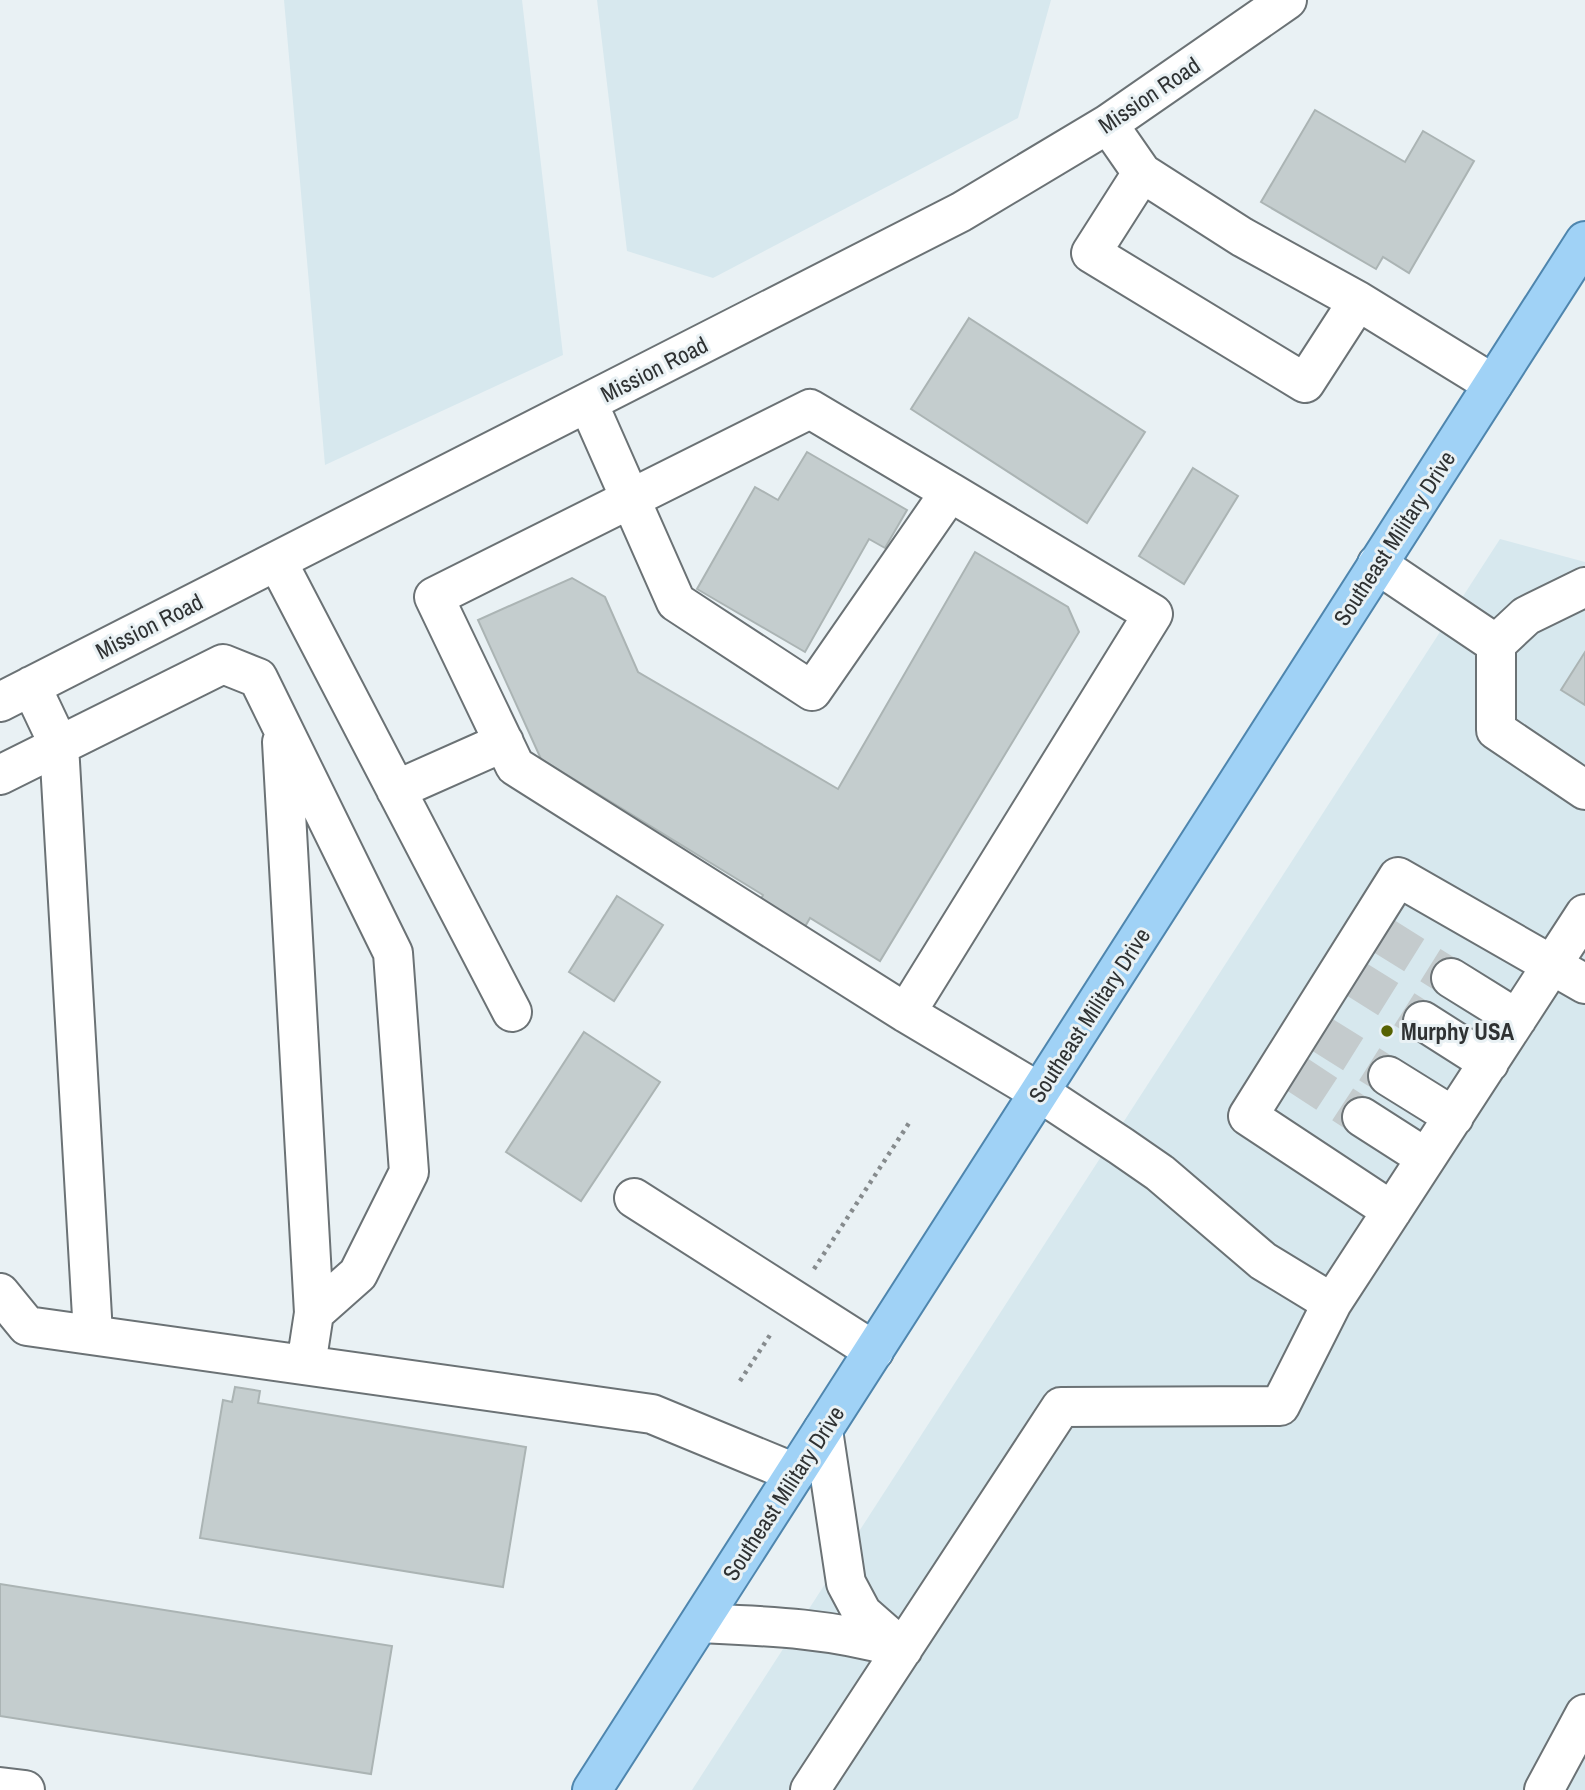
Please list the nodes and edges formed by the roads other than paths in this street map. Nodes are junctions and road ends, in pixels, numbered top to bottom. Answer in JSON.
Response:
{"nodes":[{"id":1,"x":1287,"y":0,"type":"edge"},
{"id":2,"x":1108,"y":124,"type":"junction"},
{"id":3,"x":1142,"y":173,"type":"junction"},
{"id":4,"x":1585,"y":241,"type":"edge"},
{"id":5,"x":1358,"y":301,"type":"junction"},
{"id":6,"x":1493,"y":384,"type":"junction"},
{"id":7,"x":588,"y":403,"type":"junction"},
{"id":8,"x":950,"y":492,"type":"junction"},
{"id":9,"x":630,"y":499,"type":"junction"},
{"id":10,"x":277,"y":561,"type":"junction"},
{"id":11,"x":1377,"y":564,"type":"junction"},
{"id":12,"x":1585,"y":587,"type":"edge"},
{"id":13,"x":1496,"y":644,"type":"junction"},
{"id":14,"x":16,"y":694,"type":"edge"},
{"id":15,"x":281,"y":725,"type":"junction"},
{"id":16,"x":503,"y":742,"type":"junction"},
{"id":17,"x":59,"y":745,"type":"junction"},
{"id":18,"x":0,"y":775,"type":"edge"},
{"id":19,"x":396,"y":790,"type":"junction"},
{"id":20,"x":1585,"y":790,"type":"edge"},
{"id":21,"x":1585,"y":914,"type":"edge"},
{"id":22,"x":1551,"y":966,"type":"junction"},
{"id":23,"x":1451,"y":978,"type":"tunnel mouth"},
{"id":24,"x":1585,"y":984,"type":"edge"},
{"id":25,"x":512,"y":1012,"type":"dead end"},
{"id":26,"x":906,"y":1013,"type":"junction"},
{"id":27,"x":1517,"y":1019,"type":"junction"},
{"id":28,"x":1423,"y":1021,"type":"tunnel mouth"},
{"id":29,"x":1489,"y":1063,"type":"junction"},
{"id":30,"x":1388,"y":1076,"type":"tunnel mouth"},
{"id":31,"x":1039,"y":1092,"type":"junction"},
{"id":32,"x":1362,"y":1117,"type":"tunnel mouth"},
{"id":33,"x":1454,"y":1117,"type":"junction"},
{"id":34,"x":1426,"y":1158,"type":"junction"},
{"id":35,"x":634,"y":1198,"type":"dead end"},
{"id":36,"x":1392,"y":1211,"type":"junction"},
{"id":37,"x":0,"y":1293,"type":"edge"},
{"id":38,"x":1332,"y":1303,"type":"junction"},
{"id":39,"x":314,"y":1313,"type":"junction"},
{"id":40,"x":93,"y":1334,"type":"junction"},
{"id":41,"x":874,"y":1351,"type":"junction"},
{"id":42,"x":306,"y":1365,"type":"junction"},
{"id":43,"x":822,"y":1430,"type":"junction"},
{"id":44,"x":795,"y":1473,"type":"junction"},
{"id":45,"x":699,"y":1623,"type":"junction"},
{"id":46,"x":903,"y":1649,"type":"junction"},
{"id":47,"x":1585,"y":1714,"type":"edge"},
{"id":48,"x":0,"y":1787,"type":"edge"},
{"id":49,"x":25,"y":1790,"type":"edge"},
{"id":50,"x":592,"y":1790,"type":"edge"},
{"id":51,"x":810,"y":1790,"type":"edge"},
{"id":52,"x":1544,"y":1790,"type":"edge"}],
"edges":[{"from":1,"to":2,"type":"street","name":"Mission Road"},
{"from":2,"to":3,"type":"street"},
{"from":2,"to":7,"type":"street","name":"Mission Road"},
{"from":3,"to":5,"type":"street"},
{"from":3,"to":5,"type":"street"},
{"from":4,"to":6,"type":"main road","name":"Southeast Military Drive"},
{"from":5,"to":6,"type":"street"},
{"from":6,"to":11,"type":"main road","name":"Southeast Military Drive"},
{"from":7,"to":9,"type":"street"},
{"from":7,"to":10,"type":"street","name":"Mission Road"},
{"from":8,"to":9,"type":"street"},
{"from":8,"to":9,"type":"street"},
{"from":8,"to":26,"type":"street"},
{"from":9,"to":16,"type":"street"},
{"from":10,"to":14,"type":"street","name":"Mission Road"},
{"from":10,"to":19,"type":"street"},
{"from":11,"to":13,"type":"street"},
{"from":11,"to":31,"type":"main road","name":"Southeast Military Drive"},
{"from":12,"to":13,"type":"street"},
{"from":13,"to":20,"type":"street"},
{"from":14,"to":17,"type":"street"},
{"from":15,"to":17,"type":"street"},
{"from":15,"to":39,"type":"street"},
{"from":15,"to":39,"type":"street"},
{"from":16,"to":19,"type":"street"},
{"from":16,"to":26,"type":"street"},
{"from":17,"to":18,"type":"street"},
{"from":17,"to":40,"type":"street"},
{"from":19,"to":25,"type":"street"},
{"from":21,"to":22,"type":"street"},
{"from":22,"to":24,"type":"street"},
{"from":22,"to":27,"type":"street"},
{"from":22,"to":36,"type":"street"},
{"from":23,"to":27,"type":"street"},
{"from":26,"to":31,"type":"street"},
{"from":27,"to":29,"type":"street"},
{"from":28,"to":29,"type":"street"},
{"from":29,"to":33,"type":"street"},
{"from":30,"to":33,"type":"street"},
{"from":31,"to":38,"type":"street"},
{"from":31,"to":41,"type":"main road","name":"Southeast Military Drive"},
{"from":32,"to":34,"type":"street"},
{"from":33,"to":34,"type":"street"},
{"from":34,"to":36,"type":"street"},
{"from":35,"to":41,"type":"street"},
{"from":36,"to":38,"type":"street"},
{"from":37,"to":40,"type":"street"},
{"from":38,"to":46,"type":"street"},
{"from":39,"to":42,"type":"street"},
{"from":40,"to":42,"type":"street"},
{"from":41,"to":43,"type":"main road","name":"Southeast Military Drive"},
{"from":42,"to":44,"type":"street"},
{"from":43,"to":44,"type":"main road","name":"Southeast Military Drive"},
{"from":43,"to":46,"type":"street"},
{"from":44,"to":45,"type":"main road","name":"Southeast Military Drive"},
{"from":45,"to":46,"type":"street"},
{"from":45,"to":50,"type":"main road","name":"Southeast Military Drive"},
{"from":46,"to":51,"type":"street"},
{"from":47,"to":52,"type":"street"},
{"from":48,"to":49,"type":"street"}]}
